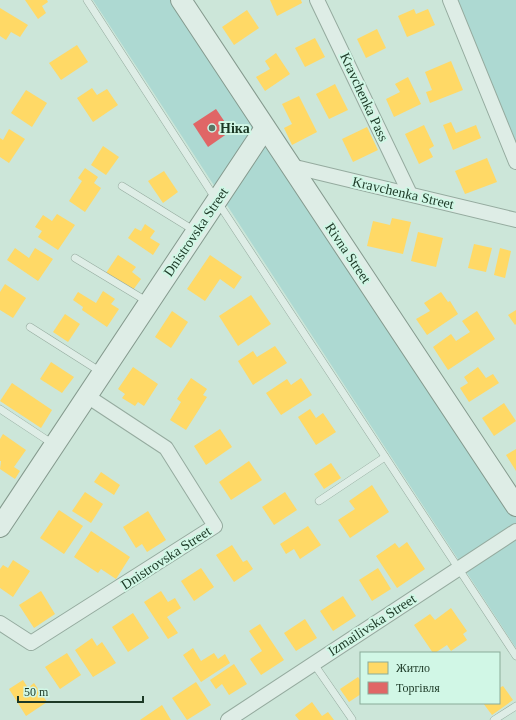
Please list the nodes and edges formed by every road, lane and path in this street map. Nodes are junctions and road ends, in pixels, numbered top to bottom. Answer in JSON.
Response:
{"nodes":[{"id":1,"x":87,"y":0,"type":"edge"},
{"id":2,"x":181,"y":0,"type":"edge"},
{"id":3,"x":318,"y":0,"type":"edge"},
{"id":4,"x":450,"y":0,"type":"edge"},
{"id":5,"x":265,"y":128,"type":"junction"},
{"id":6,"x":516,"y":162,"type":"edge"},
{"id":7,"x":291,"y":166,"type":"junction"},
{"id":8,"x":122,"y":186,"type":"dead end"},
{"id":9,"x":410,"y":194,"type":"junction"},
{"id":10,"x":217,"y":201,"type":"junction"},
{"id":11,"x":516,"y":220,"type":"edge"},
{"id":12,"x":196,"y":232,"type":"junction"},
{"id":13,"x":74,"y":258,"type":"dead end"},
{"id":14,"x":149,"y":303,"type":"junction"},
{"id":15,"x":30,"y":327,"type":"dead end"},
{"id":16,"x":102,"y":373,"type":"junction"},
{"id":17,"x":87,"y":396,"type":"junction"},
{"id":18,"x":0,"y":409,"type":"edge"},
{"id":19,"x":55,"y":445,"type":"junction"},
{"id":20,"x":385,"y":457,"type":"junction"},
{"id":21,"x":319,"y":501,"type":"dead end"},
{"id":22,"x":516,"y":506,"type":"edge"},
{"id":23,"x":3,"y":518,"type":"edge"},
{"id":24,"x":516,"y":531,"type":"edge"},
{"id":25,"x":458,"y":569,"type":"junction"},
{"id":26,"x":0,"y":623,"type":"edge"},
{"id":27,"x":516,"y":656,"type":"edge"},
{"id":28,"x":314,"y":664,"type":"junction"},
{"id":29,"x":516,"y":706,"type":"edge"},
{"id":30,"x":352,"y":719,"type":"edge"},
{"id":31,"x":228,"y":720,"type":"edge"},
{"id":32,"x":494,"y":720,"type":"edge"}],
"edges":[{"from":1,"to":10,"type":"lane"},
{"from":2,"to":5,"type":"street","name":"Rivna Street"},
{"from":3,"to":9,"type":"street","name":"Kravchenka Pass"},
{"from":4,"to":6,"type":"street"},
{"from":5,"to":7,"type":"street","name":"Rivna Street"},
{"from":5,"to":10,"type":"street","name":"Dnistrovska Street"},
{"from":7,"to":9,"type":"street","name":"Kravchenka Street"},
{"from":7,"to":22,"type":"street","name":"Rivna Street"},
{"from":8,"to":12,"type":"lane"},
{"from":9,"to":11,"type":"street","name":"Kravchenka Street"},
{"from":10,"to":12,"type":"street","name":"Dnistrovska Street"},
{"from":10,"to":20,"type":"lane"},
{"from":12,"to":14,"type":"street","name":"Dnistrovska Street"},
{"from":13,"to":14,"type":"lane"},
{"from":14,"to":16,"type":"street","name":"Dnistrovska Street"},
{"from":15,"to":16,"type":"lane"},
{"from":16,"to":17,"type":"street","name":"Dnistrovska Street"},
{"from":17,"to":19,"type":"street","name":"Dnistrovska Street"},
{"from":17,"to":26,"type":"street","name":"Dnistrovska Street"},
{"from":18,"to":19,"type":"lane"},
{"from":19,"to":23,"type":"street","name":"Dnistrovska Street"},
{"from":20,"to":21,"type":"lane"},
{"from":20,"to":25,"type":"lane"},
{"from":24,"to":25,"type":"street","name":"Izmailivska Street"},
{"from":25,"to":27,"type":"lane"},
{"from":25,"to":28,"type":"street","name":"Izmailivska Street"},
{"from":28,"to":30,"type":"lane"},
{"from":28,"to":31,"type":"street","name":"Izmailivska Street"},
{"from":29,"to":32,"type":"lane"}]}
